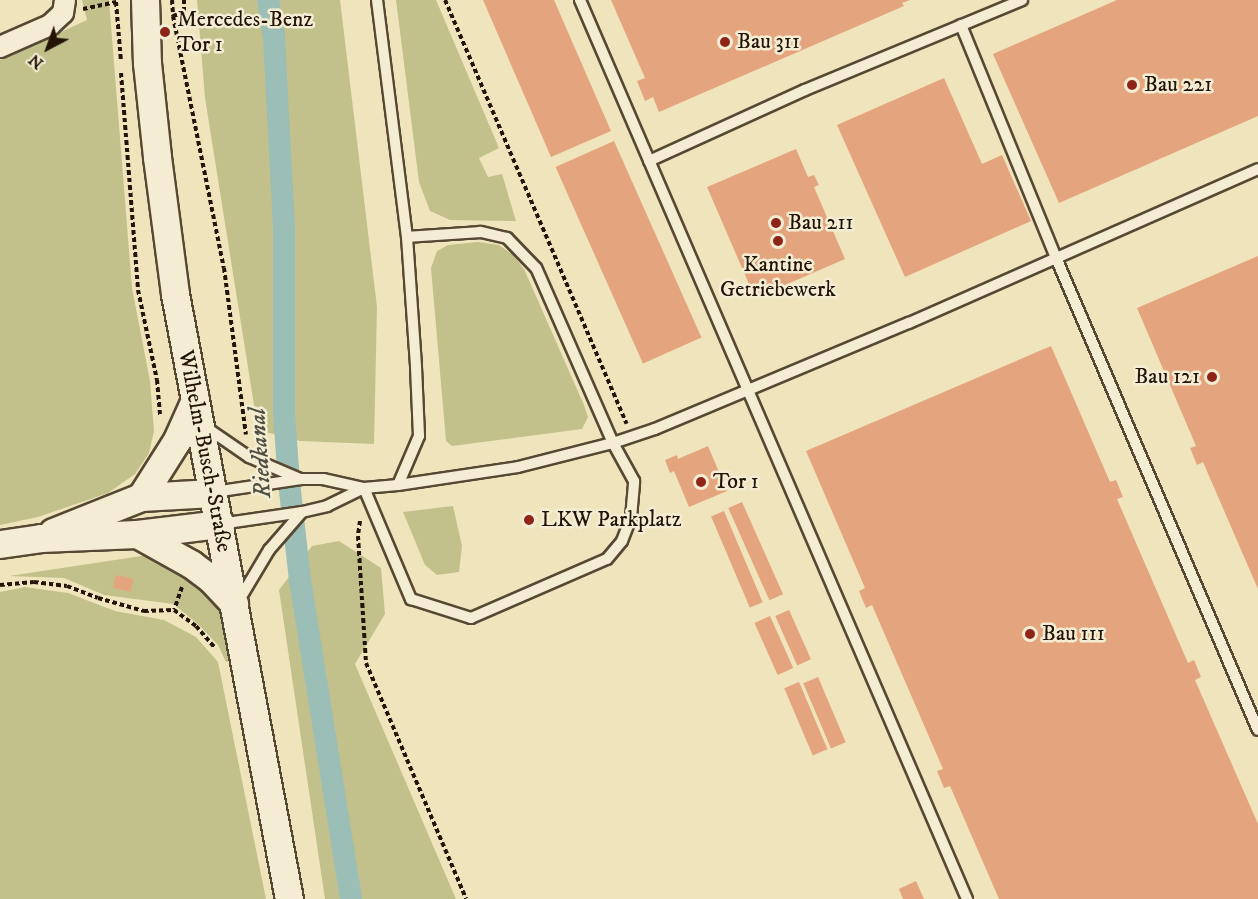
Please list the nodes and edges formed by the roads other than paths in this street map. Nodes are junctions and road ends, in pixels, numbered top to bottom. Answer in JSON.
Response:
{"nodes":[{"id":1,"x":145,"y":0,"type":"edge"},
{"id":2,"x":377,"y":0,"type":"edge"},
{"id":3,"x":580,"y":0,"type":"edge"},
{"id":4,"x":1022,"y":0,"type":"edge"},
{"id":5,"x":64,"y":6,"type":"edge"},
{"id":6,"x":961,"y":25,"type":"junction"},
{"id":7,"x":0,"y":47,"type":"edge"},
{"id":8,"x":649,"y":161,"type":"junction"},
{"id":9,"x":1258,"y":170,"type":"edge"},
{"id":10,"x":407,"y":237,"type":"junction"},
{"id":11,"x":1057,"y":260,"type":"junction"},
{"id":12,"x":748,"y":390,"type":"junction"},
{"id":13,"x":197,"y":411,"type":"junction"},
{"id":14,"x":613,"y":443,"type":"junction"},
{"id":15,"x":301,"y":479,"type":"junction"},
{"id":16,"x":398,"y":485,"type":"junction"},
{"id":17,"x":364,"y":488,"type":"junction"},
{"id":18,"x":213,"y":492,"type":"junction"},
{"id":19,"x":141,"y":497,"type":"junction"},
{"id":20,"x":302,"y":512,"type":"junction"},
{"id":21,"x":220,"y":524,"type":"junction"},
{"id":22,"x":137,"y":534,"type":"junction"},
{"id":23,"x":41,"y":538,"type":"junction"},
{"id":24,"x":0,"y":544,"type":"edge"},
{"id":25,"x":235,"y":605,"type":"junction"},
{"id":26,"x":1258,"y":730,"type":"edge"},
{"id":27,"x":290,"y":899,"type":"edge"},
{"id":28,"x":967,"y":899,"type":"edge"}],
"edges":[{"from":1,"to":13,"type":"main road","name":"Wilhelm-Busch-Straße"},
{"from":2,"to":10,"type":"lane"},
{"from":3,"to":8,"type":"lane"},
{"from":4,"to":6,"type":"lane"},
{"from":5,"to":7,"type":"street"},
{"from":6,"to":8,"type":"lane"},
{"from":6,"to":11,"type":"lane"},
{"from":8,"to":12,"type":"lane"},
{"from":9,"to":11,"type":"lane"},
{"from":10,"to":14,"type":"lane"},
{"from":10,"to":16,"type":"lane"},
{"from":11,"to":12,"type":"lane"},
{"from":11,"to":26,"type":"lane"},
{"from":12,"to":14,"type":"lane"},
{"from":12,"to":28,"type":"lane"},
{"from":13,"to":15,"type":"lane"},
{"from":13,"to":18,"type":"main road","name":"Wilhelm-Busch-Straße"},
{"from":13,"to":19,"type":"main road"},
{"from":14,"to":16,"type":"lane"},
{"from":14,"to":17,"type":"lane"},
{"from":15,"to":17,"type":"lane"},
{"from":15,"to":18,"type":"lane"},
{"from":16,"to":17,"type":"lane"},
{"from":17,"to":20,"type":"lane"},
{"from":18,"to":19,"type":"main road"},
{"from":18,"to":21,"type":"main road","name":"Wilhelm-Busch-Straße"},
{"from":19,"to":23,"type":"main road"},
{"from":20,"to":21,"type":"lane"},
{"from":20,"to":25,"type":"lane"},
{"from":21,"to":22,"type":"main road"},
{"from":21,"to":25,"type":"main road","name":"Wilhelm-Busch-Straße"},
{"from":22,"to":23,"type":"main road"},
{"from":22,"to":25,"type":"main road"},
{"from":23,"to":24,"type":"main road"},
{"from":25,"to":27,"type":"main road","name":"Wilhelm-Busch-Straße"}]}
